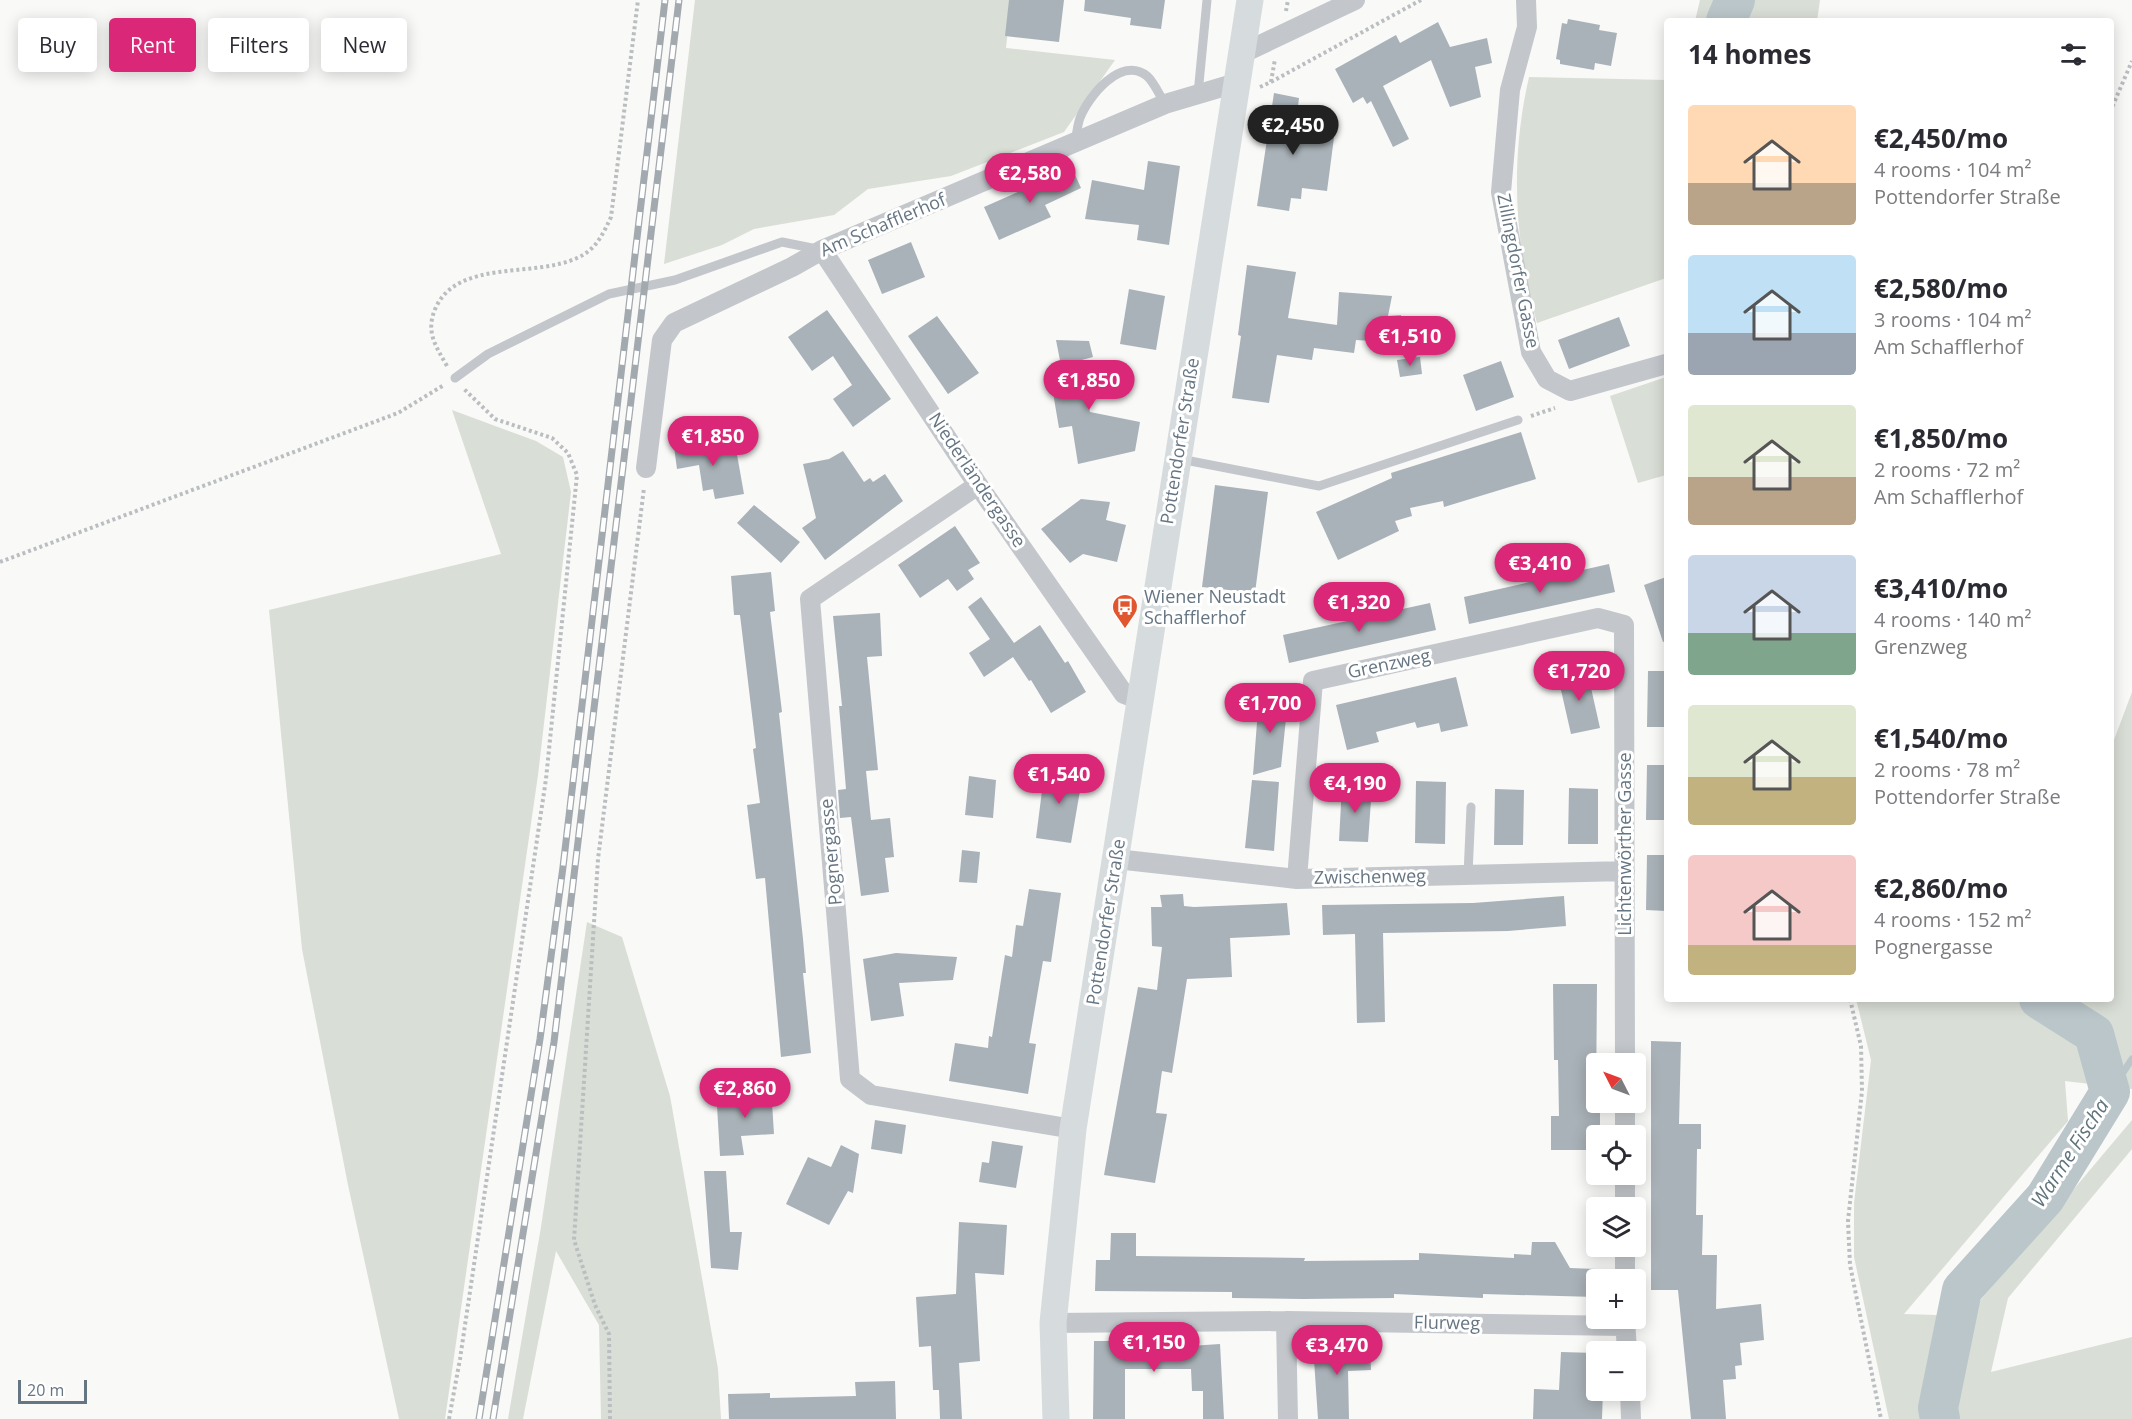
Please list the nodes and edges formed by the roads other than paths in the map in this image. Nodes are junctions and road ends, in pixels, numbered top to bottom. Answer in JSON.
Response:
{"nodes":[{"id":1,"x":1207,"y":0,"type":"edge"},
{"id":2,"x":1250,"y":0,"type":"edge"},
{"id":3,"x":1355,"y":0,"type":"edge"},
{"id":4,"x":1526,"y":0,"type":"edge"},
{"id":5,"x":1241,"y":54,"type":"junction"},
{"id":6,"x":1236,"y":83,"type":"junction"},
{"id":7,"x":1198,"y":94,"type":"junction"},
{"id":8,"x":1165,"y":104,"type":"junction"},
{"id":9,"x":1074,"y":143,"type":"junction"},
{"id":10,"x":822,"y":250,"type":"junction"},
{"id":11,"x":1664,"y":365,"type":"edge"},
{"id":12,"x":455,"y":378,"type":"road end"},
{"id":13,"x":1518,"y":420,"type":"road end"},
{"id":14,"x":1178,"y":458,"type":"junction"},
{"id":15,"x":646,"y":468,"type":"road end"},
{"id":16,"x":978,"y":485,"type":"junction"},
{"id":17,"x":1624,"y":625,"type":"joint"},
{"id":18,"x":1140,"y":700,"type":"junction"},
{"id":19,"x":1471,"y":807,"type":"dead end"},
{"id":20,"x":1116,"y":859,"type":"junction"},
{"id":21,"x":1625,"y":871,"type":"junction"},
{"id":22,"x":1468,"y":875,"type":"junction"},
{"id":23,"x":1297,"y":879,"type":"junction"},
{"id":24,"x":1625,"y":1053,"type":"edge"},
{"id":25,"x":1073,"y":1128,"type":"junction"},
{"id":26,"x":1286,"y":1321,"type":"junction"},
{"id":27,"x":1586,"y":1322,"type":"edge"},
{"id":28,"x":1053,"y":1323,"type":"junction"},
{"id":29,"x":1631,"y":1401,"type":"edge"},
{"id":30,"x":1056,"y":1419,"type":"edge"},
{"id":31,"x":1288,"y":1419,"type":"edge"},
{"id":32,"x":1632,"y":1419,"type":"edge"}],
"edges":[{"from":1,"to":7,"type":"lane"},
{"from":2,"to":5,"type":"main road","name":"Pottendorfer Straße"},
{"from":3,"to":5,"type":"street"},
{"from":4,"to":11,"type":"street","name":"Zillingdorfer Gasse"},
{"from":5,"to":6,"type":"main road","name":"Pottendorfer Straße"},
{"from":6,"to":7,"type":"street","name":"Am Schafflerhof"},
{"from":6,"to":14,"type":"main road","name":"Pottendorfer Straße"},
{"from":7,"to":8,"type":"street","name":"Am Schafflerhof"},
{"from":8,"to":9,"type":"street","name":"Am Schafflerhof"},
{"from":8,"to":9,"type":"lane"},
{"from":9,"to":10,"type":"street","name":"Am Schafflerhof"},
{"from":10,"to":12,"type":"lane"},
{"from":10,"to":15,"type":"street","name":"Am Schafflerhof"},
{"from":10,"to":16,"type":"street","name":"Niederländergasse"},
{"from":13,"to":14,"type":"lane"},
{"from":14,"to":18,"type":"main road","name":"Pottendorfer Straße"},
{"from":16,"to":18,"type":"street","name":"Niederländergasse"},
{"from":16,"to":25,"type":"street","name":"Pognergasse"},
{"from":17,"to":21,"type":"street","name":"Lichtenwörther Gasse"},
{"from":17,"to":23,"type":"street","name":"Grenzweg"},
{"from":18,"to":20,"type":"main road","name":"Pottendorfer Straße"},
{"from":19,"to":22,"type":"lane"},
{"from":20,"to":23,"type":"street","name":"Zwischenweg"},
{"from":20,"to":25,"type":"main road","name":"Pottendorfer Straße"},
{"from":21,"to":22,"type":"street","name":"Zwischenweg"},
{"from":21,"to":24,"type":"street","name":"Lichtenwörther Gasse"},
{"from":22,"to":23,"type":"street","name":"Zwischenweg"},
{"from":25,"to":28,"type":"main road","name":"Pottendorfer Straße"},
{"from":26,"to":27,"type":"street","name":"Flurweg"},
{"from":26,"to":28,"type":"street","name":"Flurweg"},
{"from":26,"to":31,"type":"street"},
{"from":28,"to":30,"type":"main road","name":"Pottendorfer Straße"},
{"from":29,"to":32,"type":"street"}]}
